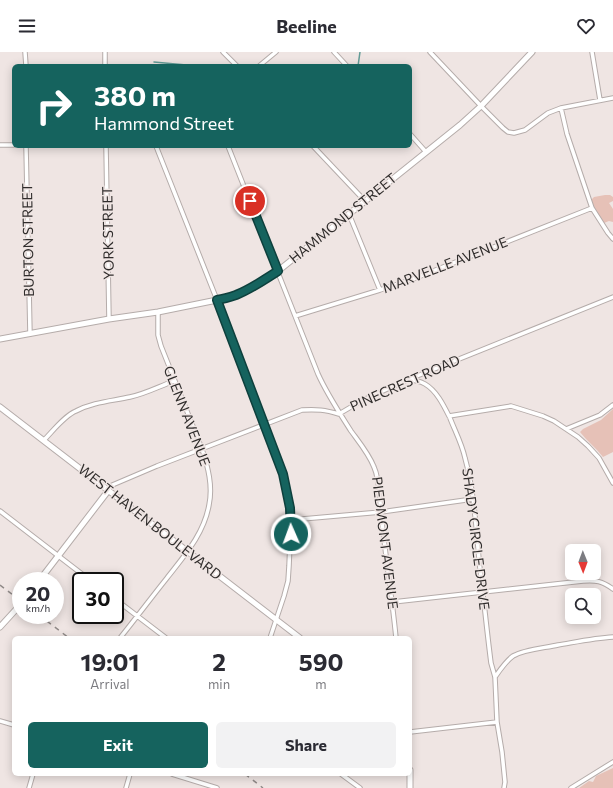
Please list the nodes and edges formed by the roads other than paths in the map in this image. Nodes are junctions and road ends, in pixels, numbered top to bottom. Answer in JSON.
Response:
{"nodes":[{"id":1,"x":25,"y":52,"type":"edge"},
{"id":2,"x":105,"y":52,"type":"edge"},
{"id":3,"x":223,"y":52,"type":"edge"},
{"id":4,"x":276,"y":52,"type":"edge"},
{"id":5,"x":334,"y":52,"type":"edge"},
{"id":6,"x":430,"y":52,"type":"edge"},
{"id":7,"x":532,"y":52,"type":"edge"},
{"id":8,"x":592,"y":52,"type":"edge"},
{"id":9,"x":26,"y":64,"type":"edge"},
{"id":10,"x":105,"y":64,"type":"edge"},
{"id":11,"x":235,"y":64,"type":"edge"},
{"id":12,"x":261,"y":64,"type":"edge"},
{"id":13,"x":345,"y":64,"type":"edge"},
{"id":14,"x":613,"y":98,"type":"edge"},
{"id":15,"x":600,"y":100,"type":"junction"},
{"id":16,"x":481,"y":106,"type":"junction"},
{"id":17,"x":561,"y":108,"type":"junction"},
{"id":18,"x":412,"y":136,"type":"edge"},
{"id":19,"x":0,"y":145,"type":"edge"},
{"id":20,"x":12,"y":145,"type":"edge"},
{"id":21,"x":26,"y":148,"type":"edge"},
{"id":22,"x":106,"y":148,"type":"edge"},
{"id":23,"x":157,"y":148,"type":"edge"},
{"id":24,"x":229,"y":148,"type":"edge"},
{"id":25,"x":315,"y":148,"type":"edge"},
{"id":26,"x":426,"y":152,"type":"junction"},
{"id":27,"x":365,"y":201,"type":"junction"},
{"id":28,"x":592,"y":208,"type":"junction"},
{"id":29,"x":349,"y":214,"type":"junction"},
{"id":30,"x":613,"y":239,"type":"edge"},
{"id":31,"x":278,"y":271,"type":"junction"},
{"id":32,"x":380,"y":290,"type":"junction"},
{"id":33,"x":613,"y":297,"type":"edge"},
{"id":34,"x":217,"y":300,"type":"junction"},
{"id":35,"x":158,"y":312,"type":"junction"},
{"id":36,"x":295,"y":316,"type":"junction"},
{"id":37,"x":110,"y":319,"type":"junction"},
{"id":38,"x":30,"y":334,"type":"junction"},
{"id":39,"x":0,"y":339,"type":"edge"},
{"id":40,"x":407,"y":380,"type":"junction"},
{"id":41,"x":174,"y":381,"type":"junction"},
{"id":42,"x":613,"y":405,"type":"edge"},
{"id":43,"x":0,"y":407,"type":"edge"},
{"id":44,"x":339,"y":414,"type":"junction"},
{"id":45,"x":449,"y":416,"type":"junction"},
{"id":46,"x":264,"y":424,"type":"junction"},
{"id":47,"x":566,"y":429,"type":"junction"},
{"id":48,"x":44,"y":440,"type":"junction"},
{"id":49,"x":202,"y":449,"type":"junction"},
{"id":50,"x":613,"y":483,"type":"edge"},
{"id":51,"x":108,"y":491,"type":"junction"},
{"id":52,"x":473,"y":499,"type":"junction"},
{"id":53,"x":0,"y":511,"type":"edge"},
{"id":54,"x":381,"y":512,"type":"junction"},
{"id":55,"x":291,"y":520,"type":"junction"},
{"id":56,"x":187,"y":551,"type":"junction"},
{"id":57,"x":58,"y":556,"type":"junction"},
{"id":58,"x":46,"y":572,"type":"edge"},
{"id":59,"x":79,"y":572,"type":"edge"},
{"id":60,"x":613,"y":589,"type":"edge"},
{"id":61,"x":482,"y":592,"type":"junction"},
{"id":62,"x":393,"y":602,"type":"junction"},
{"id":63,"x":124,"y":606,"type":"edge"},
{"id":64,"x":12,"y":614,"type":"edge"},
{"id":65,"x":137,"y":616,"type":"junction"},
{"id":66,"x":276,"y":620,"type":"junction"},
{"id":67,"x":0,"y":627,"type":"edge"},
{"id":68,"x":122,"y":636,"type":"edge"},
{"id":69,"x":163,"y":636,"type":"edge"},
{"id":70,"x":271,"y":636,"type":"edge"},
{"id":71,"x":297,"y":636,"type":"edge"},
{"id":72,"x":396,"y":636,"type":"edge"},
{"id":73,"x":613,"y":637,"type":"edge"},
{"id":74,"x":495,"y":677,"type":"junction"},
{"id":75,"x":0,"y":720,"type":"edge"},
{"id":76,"x":497,"y":722,"type":"junction"},
{"id":77,"x":12,"y":724,"type":"edge"},
{"id":78,"x":412,"y":732,"type":"edge"},
{"id":79,"x":613,"y":762,"type":"edge"},
{"id":80,"x":33,"y":776,"type":"edge"},
{"id":81,"x":129,"y":776,"type":"edge"},
{"id":82,"x":178,"y":776,"type":"edge"},
{"id":83,"x":344,"y":776,"type":"edge"},
{"id":84,"x":410,"y":776,"type":"edge"},
{"id":85,"x":29,"y":788,"type":"edge"},
{"id":86,"x":126,"y":788,"type":"edge"},
{"id":87,"x":217,"y":788,"type":"edge"},
{"id":88,"x":360,"y":788,"type":"edge"},
{"id":89,"x":410,"y":788,"type":"edge"},
{"id":90,"x":504,"y":788,"type":"edge"},
{"id":91,"x":573,"y":788,"type":"edge"}],
"edges":[{"from":1,"to":9,"type":"street"},
{"from":2,"to":10,"type":"street"},
{"from":3,"to":11,"type":"street"},
{"from":4,"to":12,"type":"street"},
{"from":5,"to":13,"type":"street"},
{"from":6,"to":16,"type":"street"},
{"from":7,"to":16,"type":"street","name":"HAMMOND STREET"},
{"from":8,"to":15,"type":"street"},
{"from":14,"to":15,"type":"street"},
{"from":15,"to":17,"type":"street"},
{"from":16,"to":17,"type":"street"},
{"from":16,"to":26,"type":"street","name":"HAMMOND STREET"},
{"from":17,"to":28,"type":"street"},
{"from":18,"to":26,"type":"street"},
{"from":19,"to":20,"type":"street"},
{"from":21,"to":38,"type":"street","name":"BURTON STREET"},
{"from":22,"to":37,"type":"street","name":"YORK STREET"},
{"from":23,"to":34,"type":"street"},
{"from":24,"to":31,"type":"street","name":"PIEDMONT AVENUE"},
{"from":25,"to":27,"type":"street"},
{"from":26,"to":27,"type":"street","name":"HAMMOND STREET"},
{"from":27,"to":29,"type":"street","name":"HAMMOND STREET"},
{"from":28,"to":30,"type":"street"},
{"from":28,"to":32,"type":"street","name":"MARVELLE AVENUE"},
{"from":29,"to":31,"type":"street","name":"HAMMOND STREET"},
{"from":29,"to":32,"type":"street"},
{"from":31,"to":34,"type":"street","name":"HAMMOND STREET"},
{"from":31,"to":36,"type":"street","name":"PIEDMONT AVENUE"},
{"from":32,"to":36,"type":"street","name":"MARVELLE AVENUE"},
{"from":33,"to":40,"type":"street","name":"PINECREST ROAD"},
{"from":34,"to":35,"type":"street","name":"HAMMOND STREET"},
{"from":34,"to":46,"type":"street"},
{"from":35,"to":37,"type":"street","name":"HAMMOND STREET"},
{"from":35,"to":41,"type":"street","name":"GLENN AVENUE"},
{"from":36,"to":44,"type":"street","name":"PIEDMONT AVENUE"},
{"from":37,"to":38,"type":"street","name":"HAMMOND STREET"},
{"from":38,"to":39,"type":"street","name":"HAMMOND STREET"},
{"from":40,"to":44,"type":"street","name":"PINECREST ROAD"},
{"from":40,"to":45,"type":"street","name":"SHADY CIRCLE DRIVE"},
{"from":41,"to":48,"type":"street"},
{"from":41,"to":49,"type":"street","name":"GLENN AVENUE"},
{"from":42,"to":47,"type":"street"},
{"from":43,"to":48,"type":"street","name":"WEST HAVEN BOULEVARD"},
{"from":44,"to":46,"type":"street","name":"PINECREST ROAD"},
{"from":44,"to":54,"type":"street","name":"PIEDMONT AVENUE"},
{"from":45,"to":47,"type":"street"},
{"from":45,"to":52,"type":"street","name":"SHADY CIRCLE DRIVE"},
{"from":46,"to":49,"type":"street","name":"PINECREST ROAD"},
{"from":46,"to":55,"type":"street"},
{"from":47,"to":50,"type":"street"},
{"from":48,"to":51,"type":"street","name":"WEST HAVEN BOULEVARD"},
{"from":49,"to":51,"type":"street","name":"PINECREST ROAD"},
{"from":49,"to":56,"type":"street","name":"GLENN AVENUE"},
{"from":51,"to":56,"type":"street","name":"WEST HAVEN BOULEVARD"},
{"from":51,"to":57,"type":"street"},
{"from":52,"to":54,"type":"street"},
{"from":52,"to":61,"type":"street","name":"SHADY CIRCLE DRIVE"},
{"from":53,"to":57,"type":"street"},
{"from":54,"to":55,"type":"street"},
{"from":54,"to":62,"type":"street","name":"PIEDMONT AVENUE"},
{"from":55,"to":66,"type":"street"},
{"from":56,"to":65,"type":"street","name":"GLENN AVENUE"},
{"from":56,"to":66,"type":"street","name":"WEST HAVEN BOULEVARD"},
{"from":57,"to":58,"type":"street"},
{"from":57,"to":59,"type":"street"},
{"from":60,"to":61,"type":"street"},
{"from":61,"to":62,"type":"street"},
{"from":61,"to":74,"type":"street","name":"SHADY CIRCLE DRIVE"},
{"from":62,"to":72,"type":"street","name":"PIEDMONT AVENUE"},
{"from":63,"to":65,"type":"street"},
{"from":64,"to":67,"type":"street"},
{"from":65,"to":68,"type":"street","name":"GLENN AVENUE"},
{"from":65,"to":69,"type":"street"},
{"from":66,"to":70,"type":"street"},
{"from":66,"to":71,"type":"street","name":"WEST HAVEN BOULEVARD"},
{"from":73,"to":74,"type":"street"},
{"from":74,"to":76,"type":"street","name":"SHADY CIRCLE DRIVE"},
{"from":75,"to":77,"type":"street"},
{"from":76,"to":78,"type":"street"},
{"from":76,"to":90,"type":"street"},
{"from":79,"to":91,"type":"street"},
{"from":80,"to":85,"type":"street"},
{"from":81,"to":86,"type":"street"},
{"from":82,"to":87,"type":"street"},
{"from":83,"to":88,"type":"street"},
{"from":84,"to":89,"type":"street"}]}
